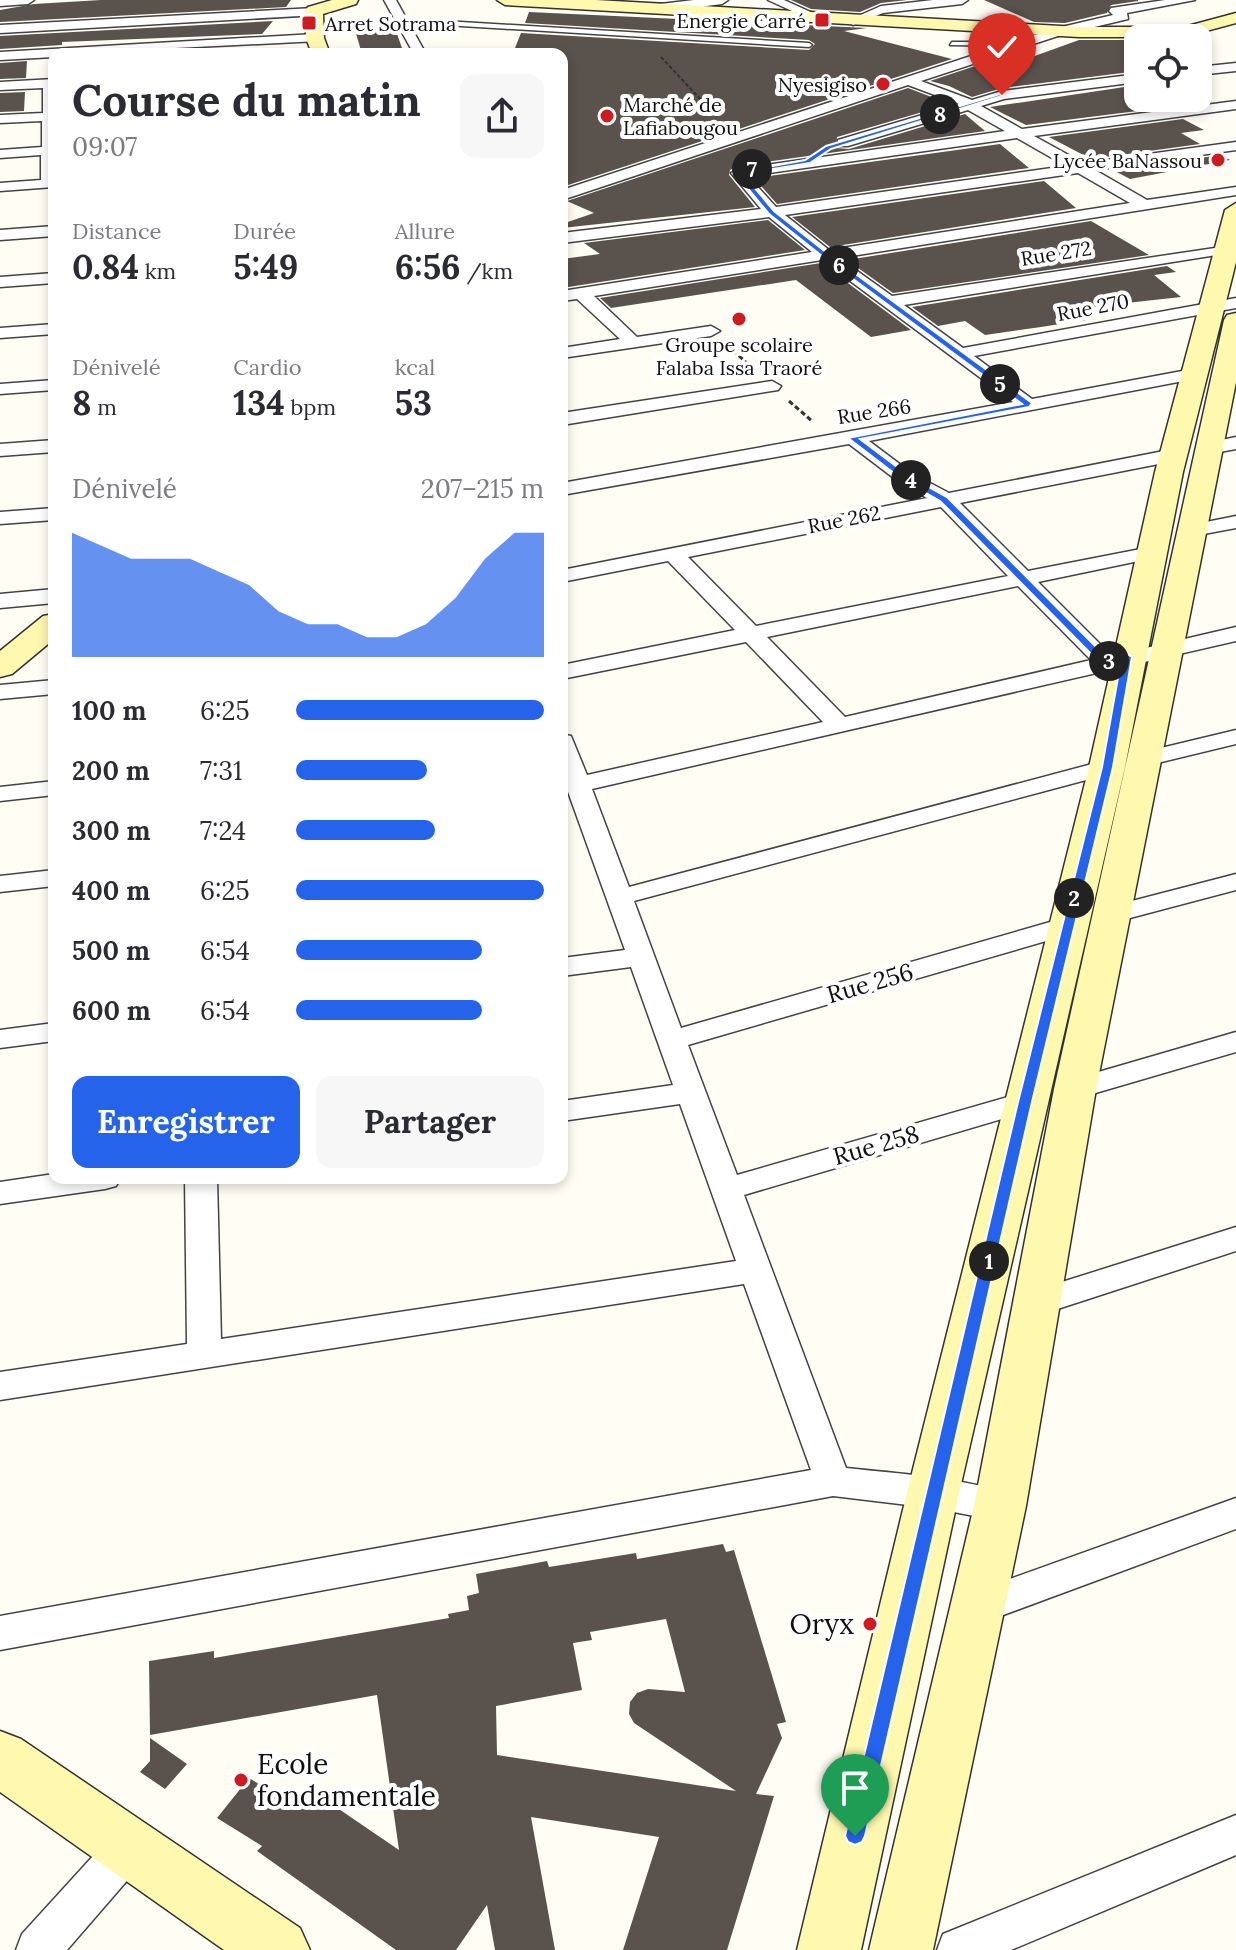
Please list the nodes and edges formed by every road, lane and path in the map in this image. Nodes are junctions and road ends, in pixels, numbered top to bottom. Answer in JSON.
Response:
{"nodes":[{"id":1,"x":28,"y":0,"type":"edge"},
{"id":2,"x":390,"y":0,"type":"edge"},
{"id":3,"x":505,"y":0,"type":"edge"},
{"id":4,"x":722,"y":0,"type":"edge"},
{"id":5,"x":774,"y":0,"type":"edge"},
{"id":6,"x":962,"y":0,"type":"edge"},
{"id":7,"x":1189,"y":0,"type":"edge"},
{"id":8,"x":347,"y":1,"type":"edge"},
{"id":9,"x":0,"y":2,"type":"edge"},
{"id":10,"x":592,"y":3,"type":"edge"},
{"id":11,"x":652,"y":9,"type":"junction"},
{"id":12,"x":1236,"y":18,"type":"edge"},
{"id":13,"x":820,"y":19,"type":"junction"},
{"id":14,"x":313,"y":21,"type":"edge"},
{"id":15,"x":853,"y":21,"type":"junction"},
{"id":16,"x":400,"y":22,"type":"junction"},
{"id":17,"x":83,"y":25,"type":"junction"},
{"id":18,"x":0,"y":29,"type":"edge"},
{"id":19,"x":1000,"y":29,"type":"junction"},
{"id":20,"x":1057,"y":32,"type":"junction"},
{"id":21,"x":952,"y":44,"type":"dead end"},
{"id":22,"x":1019,"y":44,"type":"junction"},
{"id":23,"x":809,"y":45,"type":"dead end"},
{"id":24,"x":72,"y":48,"type":"edge"},
{"id":25,"x":108,"y":48,"type":"edge"},
{"id":26,"x":416,"y":48,"type":"edge"},
{"id":27,"x":655,"y":50,"type":"dead end"},
{"id":28,"x":48,"y":54,"type":"edge"},
{"id":29,"x":0,"y":56,"type":"edge"},
{"id":30,"x":1236,"y":67,"type":"edge"},
{"id":31,"x":1212,"y":70,"type":"edge"},
{"id":32,"x":1124,"y":80,"type":"edge"},
{"id":33,"x":908,"y":81,"type":"junction"},
{"id":34,"x":48,"y":83,"type":"edge"},
{"id":35,"x":0,"y":86,"type":"edge"},
{"id":36,"x":701,"y":100,"type":"dead end"},
{"id":37,"x":970,"y":105,"type":"junction"},
{"id":38,"x":1236,"y":105,"type":"edge"},
{"id":39,"x":48,"y":116,"type":"edge"},
{"id":40,"x":0,"y":119,"type":"edge"},
{"id":41,"x":1019,"y":133,"type":"junction"},
{"id":42,"x":1236,"y":146,"type":"edge"},
{"id":43,"x":48,"y":150,"type":"edge"},
{"id":44,"x":0,"y":154,"type":"edge"},
{"id":45,"x":807,"y":161,"type":"junction"},
{"id":46,"x":1080,"y":168,"type":"junction"},
{"id":47,"x":48,"y":184,"type":"edge"},
{"id":48,"x":0,"y":187,"type":"edge"},
{"id":49,"x":1236,"y":191,"type":"edge"},
{"id":50,"x":568,"y":193,"type":"edge"},
{"id":51,"x":1143,"y":204,"type":"junction"},
{"id":52,"x":772,"y":212,"type":"junction"},
{"id":53,"x":568,"y":227,"type":"edge"},
{"id":54,"x":1233,"y":229,"type":"edge"},
{"id":55,"x":48,"y":231,"type":"edge"},
{"id":56,"x":597,"y":233,"type":"junction"},
{"id":57,"x":0,"y":235,"type":"edge"},
{"id":58,"x":568,"y":237,"type":"edge"},
{"id":59,"x":824,"y":254,"type":"junction"},
{"id":60,"x":48,"y":278,"type":"edge"},
{"id":61,"x":0,"y":282,"type":"edge"},
{"id":62,"x":581,"y":293,"type":"junction"},
{"id":63,"x":568,"y":295,"type":"edge"},
{"id":64,"x":889,"y":302,"type":"junction"},
{"id":65,"x":1228,"y":310,"type":"edge"},
{"id":66,"x":48,"y":329,"type":"edge"},
{"id":67,"x":711,"y":331,"type":"dead end"},
{"id":68,"x":0,"y":333,"type":"edge"},
{"id":69,"x":634,"y":343,"type":"junction"},
{"id":70,"x":568,"y":352,"type":"edge"},
{"id":71,"x":959,"y":354,"type":"junction"},
{"id":72,"x":1218,"y":369,"type":"edge"},
{"id":73,"x":48,"y":385,"type":"edge"},
{"id":74,"x":772,"y":386,"type":"dead end"},
{"id":75,"x":0,"y":389,"type":"edge"},
{"id":76,"x":1029,"y":405,"type":"junction"},
{"id":77,"x":568,"y":418,"type":"edge"},
{"id":78,"x":853,"y":438,"type":"junction"},
{"id":79,"x":48,"y":446,"type":"edge"},
{"id":80,"x":1206,"y":448,"type":"edge"},
{"id":81,"x":0,"y":450,"type":"edge"},
{"id":82,"x":568,"y":488,"type":"edge"},
{"id":83,"x":944,"y":499,"type":"junction"},
{"id":84,"x":48,"y":514,"type":"edge"},
{"id":85,"x":0,"y":518,"type":"edge"},
{"id":86,"x":1236,"y":522,"type":"edge"},
{"id":87,"x":1193,"y":530,"type":"junction"},
{"id":88,"x":1151,"y":553,"type":"junction"},
{"id":89,"x":673,"y":554,"type":"junction"},
{"id":90,"x":568,"y":575,"type":"edge"},
{"id":91,"x":1022,"y":578,"type":"junction"},
{"id":92,"x":48,"y":597,"type":"edge"},
{"id":93,"x":0,"y":601,"type":"edge"},
{"id":94,"x":48,"y":628,"type":"edge"},
{"id":95,"x":750,"y":634,"type":"junction"},
{"id":96,"x":1236,"y":634,"type":"edge"},
{"id":97,"x":1133,"y":656,"type":"junction"},
{"id":98,"x":0,"y":667,"type":"edge"},
{"id":99,"x":568,"y":671,"type":"edge"},
{"id":100,"x":48,"y":688,"type":"edge"},
{"id":101,"x":0,"y":692,"type":"edge"},
{"id":102,"x":839,"y":724,"type":"junction"},
{"id":103,"x":1236,"y":737,"type":"edge"},
{"id":104,"x":568,"y":758,"type":"edge"},
{"id":105,"x":1126,"y":763,"type":"junction"},
{"id":106,"x":578,"y":785,"type":"junction"},
{"id":107,"x":48,"y":789,"type":"edge"},
{"id":108,"x":0,"y":794,"type":"edge"},
{"id":109,"x":576,"y":817,"type":"edge"},
{"id":110,"x":48,"y":879,"type":"edge"},
{"id":111,"x":1236,"y":882,"type":"edge"},
{"id":112,"x":0,"y":884,"type":"edge"},
{"id":113,"x":620,"y":897,"type":"junction"},
{"id":114,"x":1111,"y":915,"type":"junction"},
{"id":115,"x":1067,"y":926,"type":"junction"},
{"id":116,"x":641,"y":957,"type":"junction"},
{"id":117,"x":568,"y":966,"type":"edge"},
{"id":118,"x":48,"y":1033,"type":"edge"},
{"id":119,"x":0,"y":1039,"type":"edge"},
{"id":120,"x":672,"y":1040,"type":"junction"},
{"id":121,"x":1236,"y":1042,"type":"edge"},
{"id":122,"x":1075,"y":1089,"type":"junction"},
{"id":123,"x":691,"y":1092,"type":"junction"},
{"id":124,"x":1025,"y":1102,"type":"junction"},
{"id":125,"x":568,"y":1110,"type":"edge"},
{"id":126,"x":63,"y":1184,"type":"edge"},
{"id":127,"x":201,"y":1184,"type":"edge"},
{"id":128,"x":726,"y":1189,"type":"junction"},
{"id":129,"x":0,"y":1193,"type":"edge"},
{"id":130,"x":1236,"y":1239,"type":"edge"},
{"id":131,"x":756,"y":1270,"type":"junction"},
{"id":132,"x":1036,"y":1303,"type":"junction"},
{"id":133,"x":204,"y":1355,"type":"junction"},
{"id":134,"x":0,"y":1386,"type":"edge"},
{"id":135,"x":833,"y":1481,"type":"junction"},
{"id":136,"x":933,"y":1493,"type":"junction"},
{"id":137,"x":1000,"y":1506,"type":"junction"},
{"id":138,"x":1236,"y":1513,"type":"edge"},
{"id":139,"x":979,"y":1607,"type":"junction"},
{"id":140,"x":0,"y":1633,"type":"edge"},
{"id":141,"x":0,"y":1758,"type":"edge"},
{"id":142,"x":1236,"y":1835,"type":"edge"},
{"id":143,"x":129,"y":1847,"type":"junction"},
{"id":144,"x":38,"y":1950,"type":"edge"},
{"id":145,"x":278,"y":1950,"type":"edge"},
{"id":146,"x":829,"y":1950,"type":"edge"},
{"id":147,"x":901,"y":1950,"type":"edge"},
{"id":148,"x":959,"y":1950,"type":"edge"}],
"edges":[{"from":1,"to":9,"type":"street"},
{"from":2,"to":16,"type":"street"},
{"from":3,"to":10,"type":"street"},
{"from":4,"to":11,"type":"street"},
{"from":5,"to":13,"type":"street"},
{"from":6,"to":15,"type":"street"},
{"from":7,"to":20,"type":"street"},
{"from":8,"to":14,"type":"street"},
{"from":10,"to":11,"type":"street"},
{"from":11,"to":13,"type":"street"},
{"from":12,"to":20,"type":"street"},
{"from":13,"to":15,"type":"street"},
{"from":14,"to":16,"type":"lane"},
{"from":14,"to":17,"type":"street"},
{"from":14,"to":25,"type":"street"},
{"from":15,"to":19,"type":"street"},
{"from":16,"to":23,"type":"lane"},
{"from":16,"to":26,"type":"street"},
{"from":17,"to":18,"type":"street"},
{"from":17,"to":24,"type":"street"},
{"from":19,"to":20,"type":"street"},
{"from":19,"to":22,"type":"lane"},
{"from":20,"to":22,"type":"street"},
{"from":21,"to":22,"type":"lane"},
{"from":22,"to":33,"type":"street"},
{"from":27,"to":36,"type":"path"},
{"from":28,"to":29,"type":"street"},
{"from":30,"to":31,"type":"street"},
{"from":32,"to":37,"type":"street"},
{"from":33,"to":37,"type":"street"},
{"from":33,"to":50,"type":"street"},
{"from":34,"to":35,"type":"street"},
{"from":37,"to":41,"type":"street"},
{"from":37,"to":45,"type":"street"},
{"from":38,"to":41,"type":"street"},
{"from":39,"to":40,"type":"street"},
{"from":41,"to":45,"type":"street"},
{"from":41,"to":46,"type":"street"},
{"from":42,"to":46,"type":"street"},
{"from":43,"to":44,"type":"street"},
{"from":45,"to":52,"type":"street"},
{"from":46,"to":51,"type":"street"},
{"from":46,"to":52,"type":"street"},
{"from":47,"to":48,"type":"street"},
{"from":49,"to":51,"type":"street"},
{"from":51,"to":59,"type":"street"},
{"from":52,"to":56,"type":"street"},
{"from":52,"to":59,"type":"street"},
{"from":53,"to":56,"type":"street"},
{"from":54,"to":64,"type":"street","name":"Rue 272"},
{"from":54,"to":65,"type":"street"},
{"from":55,"to":57,"type":"street"},
{"from":56,"to":58,"type":"street"},
{"from":59,"to":62,"type":"street"},
{"from":59,"to":64,"type":"street"},
{"from":60,"to":61,"type":"street"},
{"from":62,"to":63,"type":"street"},
{"from":62,"to":69,"type":"street"},
{"from":64,"to":71,"type":"street"},
{"from":65,"to":71,"type":"street","name":"Rue 270"},
{"from":65,"to":72,"type":"street"},
{"from":66,"to":68,"type":"street"},
{"from":67,"to":69,"type":"street"},
{"from":69,"to":70,"type":"street"},
{"from":71,"to":76,"type":"street"},
{"from":72,"to":76,"type":"street","name":"Rue 266"},
{"from":72,"to":80,"type":"street"},
{"from":73,"to":75,"type":"street"},
{"from":74,"to":77,"type":"street"},
{"from":76,"to":78,"type":"street","name":"Rue 266"},
{"from":78,"to":82,"type":"street","name":"Rue 266"},
{"from":78,"to":83,"type":"street"},
{"from":79,"to":81,"type":"street"},
{"from":80,"to":83,"type":"street","name":"Rue 262"},
{"from":80,"to":87,"type":"street"},
{"from":80,"to":88,"type":"street"},
{"from":83,"to":89,"type":"street","name":"Rue 262"},
{"from":83,"to":91,"type":"street"},
{"from":84,"to":85,"type":"street"},
{"from":86,"to":87,"type":"street"},
{"from":87,"to":97,"type":"street"},
{"from":88,"to":91,"type":"street"},
{"from":88,"to":97,"type":"street"},
{"from":89,"to":90,"type":"street","name":"Rue 262"},
{"from":89,"to":95,"type":"street"},
{"from":91,"to":95,"type":"street"},
{"from":91,"to":97,"type":"street"},
{"from":92,"to":93,"type":"street"},
{"from":94,"to":98,"type":"street"},
{"from":95,"to":99,"type":"street"},
{"from":95,"to":102,"type":"street"},
{"from":96,"to":97,"type":"street"},
{"from":97,"to":102,"type":"street"},
{"from":97,"to":105,"type":"street"},
{"from":100,"to":101,"type":"street"},
{"from":102,"to":106,"type":"street"},
{"from":103,"to":105,"type":"street"},
{"from":104,"to":106,"type":"street"},
{"from":105,"to":113,"type":"street"},
{"from":105,"to":114,"type":"street"},
{"from":105,"to":115,"type":"street"},
{"from":106,"to":109,"type":"street"},
{"from":107,"to":108,"type":"street"},
{"from":109,"to":113,"type":"street"},
{"from":110,"to":112,"type":"street"},
{"from":111,"to":114,"type":"street"},
{"from":113,"to":116,"type":"street"},
{"from":114,"to":122,"type":"street"},
{"from":115,"to":120,"type":"street","name":"Rue 256"},
{"from":115,"to":124,"type":"street"},
{"from":116,"to":117,"type":"street"},
{"from":116,"to":120,"type":"street"},
{"from":118,"to":119,"type":"street"},
{"from":120,"to":123,"type":"street"},
{"from":121,"to":122,"type":"street"},
{"from":122,"to":132,"type":"street"},
{"from":123,"to":125,"type":"street"},
{"from":123,"to":128,"type":"street"},
{"from":124,"to":128,"type":"street","name":"Rue 258"},
{"from":124,"to":136,"type":"street"},
{"from":126,"to":129,"type":"street"},
{"from":127,"to":133,"type":"street"},
{"from":128,"to":131,"type":"street"},
{"from":130,"to":132,"type":"street"},
{"from":131,"to":133,"type":"street"},
{"from":131,"to":135,"type":"street"},
{"from":132,"to":137,"type":"street"},
{"from":133,"to":134,"type":"street"},
{"from":135,"to":136,"type":"street"},
{"from":135,"to":140,"type":"street"},
{"from":136,"to":137,"type":"street"},
{"from":136,"to":146,"type":"street"},
{"from":137,"to":139,"type":"street"},
{"from":138,"to":139,"type":"street"},
{"from":139,"to":147,"type":"street"},
{"from":141,"to":143,"type":"street"},
{"from":142,"to":148,"type":"street"},
{"from":143,"to":144,"type":"street"},
{"from":143,"to":145,"type":"street"}]}
